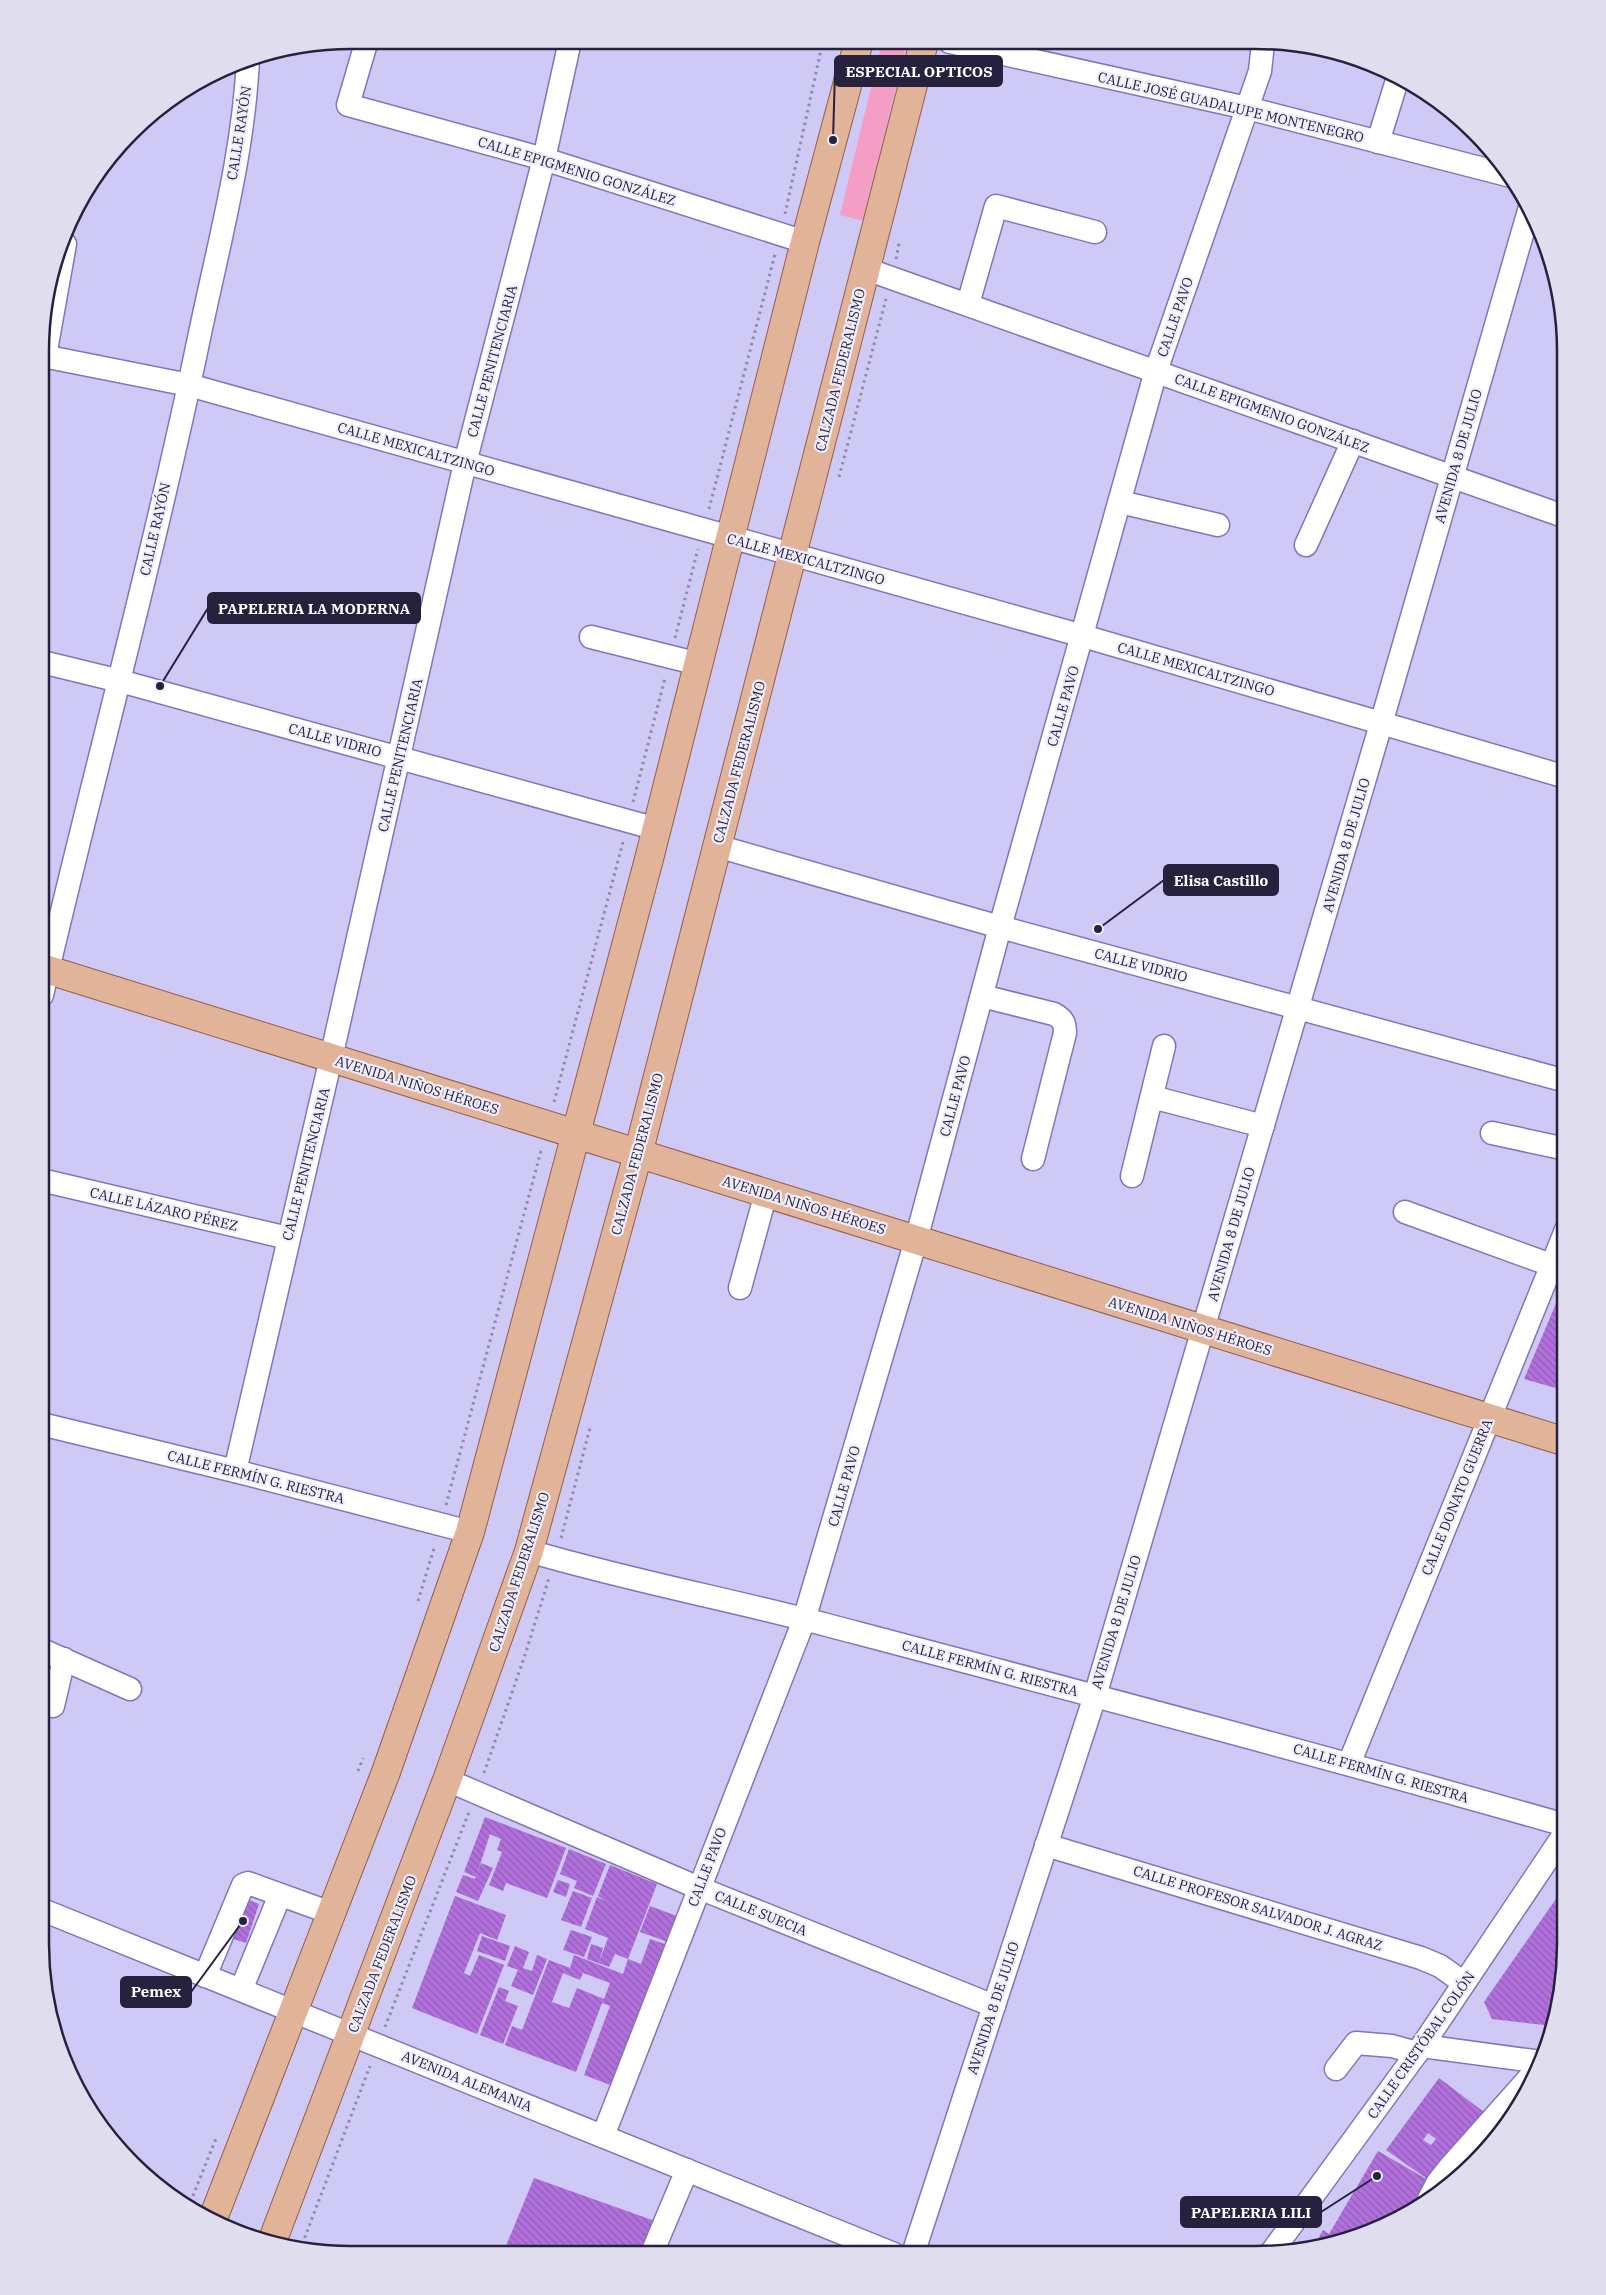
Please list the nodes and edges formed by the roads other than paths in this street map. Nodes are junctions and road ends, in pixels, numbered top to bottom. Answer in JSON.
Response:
{"nodes":[{"id":1,"x":364,"y":49,"type":"edge"},
{"id":2,"x":568,"y":49,"type":"edge"},
{"id":3,"x":857,"y":49,"type":"edge"},
{"id":4,"x":922,"y":49,"type":"edge"},
{"id":5,"x":982,"y":49,"type":"edge"},
{"id":6,"x":1262,"y":49,"type":"edge"},
{"id":7,"x":248,"y":67,"type":"edge"},
{"id":8,"x":1396,"y":84,"type":"edge"},
{"id":9,"x":1247,"y":108,"type":"junction"},
{"id":10,"x":1378,"y":142,"type":"junction"},
{"id":11,"x":544,"y":159,"type":"junction"},
{"id":12,"x":1499,"y":173,"type":"edge"},
{"id":13,"x":1527,"y":218,"type":"edge"},
{"id":14,"x":1095,"y":232,"type":"dead end"},
{"id":15,"x":805,"y":242,"type":"junction"},
{"id":16,"x":61,"y":266,"type":"edge"},
{"id":17,"x":866,"y":269,"type":"junction"},
{"id":18,"x":968,"y":304,"type":"junction"},
{"id":19,"x":49,"y":327,"type":"edge"},
{"id":20,"x":49,"y":357,"type":"edge"},
{"id":21,"x":1156,"y":371,"type":"junction"},
{"id":22,"x":189,"y":385,"type":"junction"},
{"id":23,"x":1353,"y":441,"type":"junction"},
{"id":24,"x":465,"y":463,"type":"junction"},
{"id":25,"x":1452,"y":476,"type":"junction"},
{"id":26,"x":1120,"y":502,"type":"junction"},
{"id":27,"x":1557,"y":514,"type":"edge"},
{"id":28,"x":1218,"y":525,"type":"dead end"},
{"id":29,"x":731,"y":538,"type":"junction"},
{"id":30,"x":1306,"y":545,"type":"dead end"},
{"id":31,"x":793,"y":554,"type":"junction"},
{"id":32,"x":1083,"y":636,"type":"junction"},
{"id":33,"x":591,"y":637,"type":"dead end"},
{"id":34,"x":49,"y":664,"type":"edge"},
{"id":35,"x":699,"y":664,"type":"junction"},
{"id":36,"x":120,"y":681,"type":"junction"},
{"id":37,"x":1382,"y":724,"type":"junction"},
{"id":38,"x":399,"y":758,"type":"junction"},
{"id":39,"x":1557,"y":774,"type":"edge"},
{"id":40,"x":657,"y":829,"type":"junction"},
{"id":41,"x":717,"y":846,"type":"junction"},
{"id":42,"x":1000,"y":927,"type":"junction"},
{"id":43,"x":49,"y":958,"type":"edge"},
{"id":44,"x":49,"y":979,"type":"edge"},
{"id":45,"x":982,"y":996,"type":"junction"},
{"id":46,"x":1297,"y":1008,"type":"junction"},
{"id":47,"x":1164,"y":1046,"type":"dead end"},
{"id":48,"x":331,"y":1058,"type":"junction"},
{"id":49,"x":1557,"y":1080,"type":"edge"},
{"id":50,"x":1152,"y":1097,"type":"junction"},
{"id":51,"x":1263,"y":1126,"type":"junction"},
{"id":52,"x":1492,"y":1133,"type":"dead end"},
{"id":53,"x":576,"y":1134,"type":"junction"},
{"id":54,"x":1557,"y":1147,"type":"edge"},
{"id":55,"x":638,"y":1154,"type":"junction"},
{"id":56,"x":1034,"y":1159,"type":"dead end"},
{"id":57,"x":1132,"y":1176,"type":"dead end"},
{"id":58,"x":49,"y":1182,"type":"edge"},
{"id":59,"x":766,"y":1193,"type":"junction"},
{"id":60,"x":1405,"y":1212,"type":"dead end"},
{"id":61,"x":288,"y":1238,"type":"junction"},
{"id":62,"x":916,"y":1240,"type":"junction"},
{"id":63,"x":1557,"y":1251,"type":"edge"},
{"id":64,"x":1551,"y":1265,"type":"junction"},
{"id":65,"x":740,"y":1288,"type":"dead end"},
{"id":66,"x":1203,"y":1330,"type":"junction"},
{"id":67,"x":1490,"y":1419,"type":"junction"},
{"id":68,"x":49,"y":1426,"type":"edge"},
{"id":69,"x":1557,"y":1439,"type":"edge"},
{"id":70,"x":235,"y":1471,"type":"junction"},
{"id":71,"x":470,"y":1532,"type":"junction"},
{"id":72,"x":529,"y":1551,"type":"junction"},
{"id":73,"x":804,"y":1620,"type":"junction"},
{"id":74,"x":49,"y":1653,"type":"edge"},
{"id":75,"x":64,"y":1659,"type":"junction"},
{"id":76,"x":130,"y":1689,"type":"dead end"},
{"id":77,"x":1095,"y":1696,"type":"junction"},
{"id":78,"x":53,"y":1706,"type":"dead end"},
{"id":79,"x":1349,"y":1764,"type":"junction"},
{"id":80,"x":447,"y":1780,"type":"junction"},
{"id":81,"x":1557,"y":1823,"type":"edge"},
{"id":82,"x":1046,"y":1845,"type":"junction"},
{"id":83,"x":1557,"y":1845,"type":"edge"},
{"id":84,"x":699,"y":1888,"type":"junction"},
{"id":85,"x":280,"y":1895,"type":"junction"},
{"id":86,"x":49,"y":1913,"type":"edge"},
{"id":87,"x":330,"y":1913,"type":"junction"},
{"id":88,"x":205,"y":1976,"type":"junction"},
{"id":89,"x":1464,"y":1984,"type":"junction"},
{"id":90,"x":241,"y":1990,"type":"junction"},
{"id":91,"x":994,"y":2006,"type":"junction"},
{"id":92,"x":292,"y":2012,"type":"junction"},
{"id":93,"x":345,"y":2032,"type":"junction"},
{"id":94,"x":1420,"y":2049,"type":"junction"},
{"id":95,"x":1533,"y":2061,"type":"edge"},
{"id":96,"x":1336,"y":2069,"type":"dead end"},
{"id":97,"x":1521,"y":2087,"type":"edge"},
{"id":98,"x":603,"y":2136,"type":"junction"},
{"id":99,"x":687,"y":2170,"type":"junction"},
{"id":100,"x":1438,"y":2185,"type":"edge"},
{"id":101,"x":215,"y":2214,"type":"edge"},
{"id":102,"x":274,"y":2236,"type":"edge"},
{"id":103,"x":655,"y":2246,"type":"edge"},
{"id":104,"x":874,"y":2246,"type":"edge"},
{"id":105,"x":916,"y":2246,"type":"edge"},
{"id":106,"x":1276,"y":2246,"type":"edge"}],
"edges":[{"from":1,"to":11,"type":"street","name":"CALLE EPIGMENIO GONZÁLEZ"},
{"from":2,"to":11,"type":"street","name":"CALLE PENITENCIARIA"},
{"from":3,"to":15,"type":"main road"},
{"from":4,"to":17,"type":"main road","name":"CALZADA FEDERALISMO"},
{"from":5,"to":9,"type":"street","name":"CALLE JOSÉ GUADALUPE MONTENEGRO"},
{"from":6,"to":9,"type":"street","name":"CALLE PAVO"},
{"from":7,"to":22,"type":"street","name":"CALLE RAYÓN"},
{"from":8,"to":10,"type":"street"},
{"from":9,"to":10,"type":"street","name":"CALLE JOSÉ GUADALUPE MONTENEGRO"},
{"from":9,"to":21,"type":"street","name":"CALLE PAVO"},
{"from":10,"to":12,"type":"street","name":"CALLE JOSÉ GUADALUPE MONTENEGRO"},
{"from":11,"to":15,"type":"street","name":"CALLE EPIGMENIO GONZÁLEZ"},
{"from":11,"to":24,"type":"street","name":"CALLE PENITENCIARIA"},
{"from":13,"to":25,"type":"street","name":"AVENIDA 8 DE JULIO"},
{"from":14,"to":18,"type":"street"},
{"from":15,"to":29,"type":"main road"},
{"from":16,"to":19,"type":"street"},
{"from":17,"to":18,"type":"street","name":"CALLE EPIGMENIO GONZÁLEZ"},
{"from":17,"to":31,"type":"main road","name":"CALZADA FEDERALISMO"},
{"from":18,"to":21,"type":"street","name":"CALLE EPIGMENIO GONZÁLEZ"},
{"from":20,"to":22,"type":"street","name":"CALLE MEXICALTZINGO"},
{"from":21,"to":23,"type":"street","name":"CALLE EPIGMENIO GONZÁLEZ"},
{"from":21,"to":26,"type":"street","name":"CALLE PAVO"},
{"from":22,"to":24,"type":"street","name":"CALLE MEXICALTZINGO"},
{"from":22,"to":36,"type":"street","name":"CALLE RAYÓN"},
{"from":23,"to":25,"type":"street","name":"CALLE EPIGMENIO GONZÁLEZ"},
{"from":23,"to":30,"type":"street"},
{"from":24,"to":29,"type":"street","name":"CALLE MEXICALTZINGO"},
{"from":24,"to":38,"type":"street","name":"CALLE PENITENCIARIA"},
{"from":25,"to":27,"type":"street","name":"CALLE EPIGMENIO GONZÁLEZ"},
{"from":25,"to":37,"type":"street","name":"AVENIDA 8 DE JULIO"},
{"from":26,"to":28,"type":"street"},
{"from":26,"to":32,"type":"street","name":"CALLE PAVO"},
{"from":29,"to":31,"type":"street","name":"CALLE MEXICALTZINGO"},
{"from":29,"to":35,"type":"main road"},
{"from":31,"to":32,"type":"street","name":"CALLE MEXICALTZINGO"},
{"from":31,"to":41,"type":"main road","name":"CALZADA FEDERALISMO"},
{"from":32,"to":37,"type":"street","name":"CALLE MEXICALTZINGO"},
{"from":32,"to":42,"type":"street","name":"CALLE PAVO"},
{"from":33,"to":35,"type":"street"},
{"from":34,"to":36,"type":"street","name":"CALLE VIDRIO"},
{"from":35,"to":40,"type":"main road"},
{"from":36,"to":38,"type":"street","name":"CALLE VIDRIO"},
{"from":36,"to":43,"type":"street","name":"CALLE RAYÓN"},
{"from":37,"to":39,"type":"street","name":"CALLE MEXICALTZINGO"},
{"from":37,"to":46,"type":"street","name":"AVENIDA 8 DE JULIO"},
{"from":38,"to":40,"type":"street","name":"CALLE VIDRIO"},
{"from":38,"to":48,"type":"street","name":"CALLE PENITENCIARIA"},
{"from":40,"to":53,"type":"main road"},
{"from":41,"to":42,"type":"street","name":"CALLE VIDRIO"},
{"from":41,"to":55,"type":"main road","name":"CALZADA FEDERALISMO"},
{"from":42,"to":45,"type":"street","name":"CALLE PAVO"},
{"from":42,"to":46,"type":"street","name":"CALLE VIDRIO"},
{"from":44,"to":48,"type":"main road","name":"AVENIDA NIÑOS HÉROES"},
{"from":45,"to":56,"type":"street"},
{"from":45,"to":62,"type":"street","name":"CALLE PAVO"},
{"from":46,"to":49,"type":"street","name":"CALLE VIDRIO"},
{"from":46,"to":51,"type":"street","name":"AVENIDA 8 DE JULIO"},
{"from":47,"to":50,"type":"street"},
{"from":48,"to":53,"type":"main road","name":"AVENIDA NIÑOS HÉROES"},
{"from":48,"to":61,"type":"street","name":"CALLE PENITENCIARIA"},
{"from":50,"to":51,"type":"street"},
{"from":50,"to":57,"type":"street"},
{"from":51,"to":66,"type":"street","name":"AVENIDA 8 DE JULIO"},
{"from":52,"to":54,"type":"street"},
{"from":53,"to":55,"type":"main road","name":"AVENIDA NIÑOS HÉROES"},
{"from":53,"to":71,"type":"main road"},
{"from":55,"to":59,"type":"main road","name":"AVENIDA NIÑOS HÉROES"},
{"from":55,"to":72,"type":"main road","name":"CALZADA FEDERALISMO"},
{"from":58,"to":61,"type":"street","name":"CALLE LÁZARO PÉREZ"},
{"from":59,"to":62,"type":"main road","name":"AVENIDA NIÑOS HÉROES"},
{"from":59,"to":65,"type":"street"},
{"from":60,"to":64,"type":"street"},
{"from":61,"to":70,"type":"street","name":"CALLE PENITENCIARIA"},
{"from":62,"to":66,"type":"main road","name":"AVENIDA NIÑOS HÉROES"},
{"from":62,"to":73,"type":"street","name":"CALLE PAVO"},
{"from":63,"to":64,"type":"street","name":"CALLE DONATO GUERRA"},
{"from":64,"to":67,"type":"street","name":"CALLE DONATO GUERRA"},
{"from":66,"to":67,"type":"main road","name":"AVENIDA NIÑOS HÉROES"},
{"from":66,"to":77,"type":"street","name":"AVENIDA 8 DE JULIO"},
{"from":67,"to":69,"type":"main road","name":"AVENIDA NIÑOS HÉROES"},
{"from":67,"to":79,"type":"street","name":"CALLE DONATO GUERRA"},
{"from":68,"to":70,"type":"street","name":"CALLE FERMÍN G. RIESTRA"},
{"from":70,"to":71,"type":"street","name":"CALLE FERMÍN G. RIESTRA"},
{"from":71,"to":87,"type":"main road"},
{"from":72,"to":73,"type":"street","name":"CALLE FERMÍN G. RIESTRA"},
{"from":72,"to":80,"type":"main road","name":"CALZADA FEDERALISMO"},
{"from":73,"to":77,"type":"street","name":"CALLE FERMÍN G. RIESTRA"},
{"from":73,"to":84,"type":"street","name":"CALLE PAVO"},
{"from":74,"to":75,"type":"street"},
{"from":75,"to":76,"type":"street"},
{"from":75,"to":78,"type":"street"},
{"from":77,"to":79,"type":"street","name":"CALLE FERMÍN G. RIESTRA"},
{"from":77,"to":82,"type":"street","name":"AVENIDA 8 DE JULIO"},
{"from":79,"to":81,"type":"street","name":"CALLE FERMÍN G. RIESTRA"},
{"from":80,"to":84,"type":"street","name":"CALLE SUECIA"},
{"from":80,"to":93,"type":"main road","name":"CALZADA FEDERALISMO"},
{"from":82,"to":89,"type":"street","name":"CALLE PROFESOR SALVADOR J. AGRAZ"},
{"from":82,"to":91,"type":"street","name":"AVENIDA 8 DE JULIO"},
{"from":83,"to":89,"type":"street","name":"CALLE CRISTÓBAL COLÓN"},
{"from":84,"to":91,"type":"street","name":"CALLE SUECIA"},
{"from":84,"to":98,"type":"street","name":"CALLE PAVO"},
{"from":85,"to":87,"type":"street"},
{"from":85,"to":88,"type":"street"},
{"from":85,"to":90,"type":"street"},
{"from":86,"to":88,"type":"street","name":"AVENIDA ALEMANIA"},
{"from":87,"to":92,"type":"main road"},
{"from":88,"to":90,"type":"street","name":"AVENIDA ALEMANIA"},
{"from":89,"to":94,"type":"street","name":"CALLE CRISTÓBAL COLÓN"},
{"from":90,"to":92,"type":"street","name":"AVENIDA ALEMANIA"},
{"from":91,"to":105,"type":"street","name":"AVENIDA 8 DE JULIO"},
{"from":92,"to":93,"type":"street","name":"AVENIDA ALEMANIA"},
{"from":92,"to":101,"type":"main road"},
{"from":93,"to":98,"type":"street","name":"AVENIDA ALEMANIA"},
{"from":93,"to":102,"type":"main road","name":"CALZADA FEDERALISMO"},
{"from":94,"to":95,"type":"street"},
{"from":94,"to":96,"type":"street"},
{"from":94,"to":106,"type":"street","name":"CALLE CRISTÓBAL COLÓN"},
{"from":97,"to":100,"type":"street"},
{"from":98,"to":99,"type":"street","name":"AVENIDA ALEMANIA"},
{"from":99,"to":103,"type":"street"},
{"from":99,"to":104,"type":"street","name":"AVENIDA ALEMANIA"}]}
